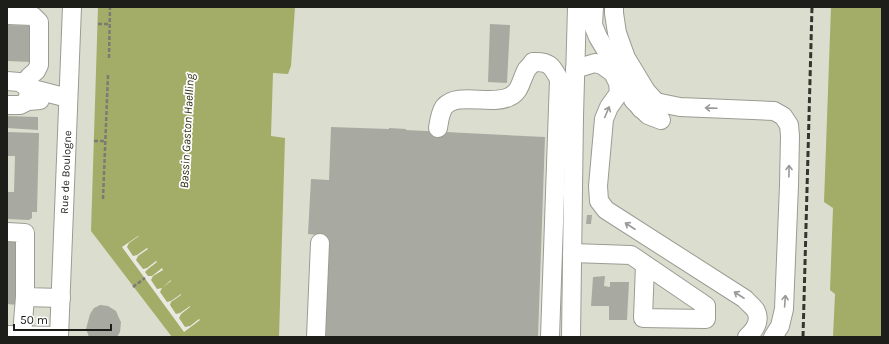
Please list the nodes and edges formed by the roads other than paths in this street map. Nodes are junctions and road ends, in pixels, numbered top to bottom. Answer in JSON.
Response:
{"nodes":[{"id":1,"x":72,"y":7,"type":"edge"},
{"id":2,"x":577,"y":7,"type":"edge"},
{"id":3,"x":594,"y":7,"type":"edge"},
{"id":4,"x":603,"y":7,"type":"edge"},
{"id":5,"x":614,"y":7,"type":"edge"},
{"id":6,"x":7,"y":15,"type":"edge"},
{"id":7,"x":575,"y":69,"type":"junction"},
{"id":8,"x":7,"y":81,"type":"edge"},
{"id":9,"x":618,"y":83,"type":"junction"},
{"id":10,"x":646,"y":91,"type":"junction"},
{"id":11,"x":28,"y":95,"type":"junction"},
{"id":12,"x":68,"y":98,"type":"junction"},
{"id":13,"x":7,"y":105,"type":"edge"},
{"id":14,"x":641,"y":109,"type":"junction"},
{"id":15,"x":661,"y":120,"type":"dead end"},
{"id":16,"x":438,"y":128,"type":"dead end"},
{"id":17,"x":7,"y":232,"type":"edge"},
{"id":18,"x":320,"y":243,"type":"dead end"},
{"id":19,"x":572,"y":252,"type":"junction"},
{"id":20,"x":645,"y":264,"type":"dead end"},
{"id":21,"x":25,"y":297,"type":"junction"},
{"id":22,"x":61,"y":298,"type":"junction"},
{"id":23,"x":15,"y":335,"type":"edge"},
{"id":24,"x":59,"y":336,"type":"edge"},
{"id":25,"x":316,"y":337,"type":"edge"},
{"id":26,"x":550,"y":337,"type":"edge"},
{"id":27,"x":571,"y":337,"type":"edge"},
{"id":28,"x":747,"y":337,"type":"edge"},
{"id":29,"x":773,"y":337,"type":"edge"}],
"edges":[{"from":1,"to":12,"type":"street","name":"Rue de Boulogne"},
{"from":2,"to":7,"type":"street"},
{"from":3,"to":14,"type":"street"},
{"from":4,"to":10,"type":"street"},
{"from":5,"to":10,"type":"street"},
{"from":6,"to":11,"type":"street"},
{"from":7,"to":9,"type":"street"},
{"from":7,"to":19,"type":"street"},
{"from":8,"to":11,"type":"street"},
{"from":9,"to":14,"type":"street"},
{"from":28,"to":9,"type":"street","one_way":true},
{"from":29,"to":10,"type":"street","one_way":true},
{"from":11,"to":12,"type":"street"},
{"from":11,"to":13,"type":"street"},
{"from":12,"to":22,"type":"street","name":"Rue de Boulogne"},
{"from":14,"to":15,"type":"street"},
{"from":16,"to":26,"type":"street"},
{"from":17,"to":21,"type":"street"},
{"from":18,"to":25,"type":"street"},
{"from":19,"to":20,"type":"street"},
{"from":19,"to":27,"type":"street"},
{"from":21,"to":22,"type":"street"},
{"from":21,"to":23,"type":"street"},
{"from":22,"to":24,"type":"street","name":"Rue de Boulogne"},
{"from":23,"to":24,"type":"street"}]}
